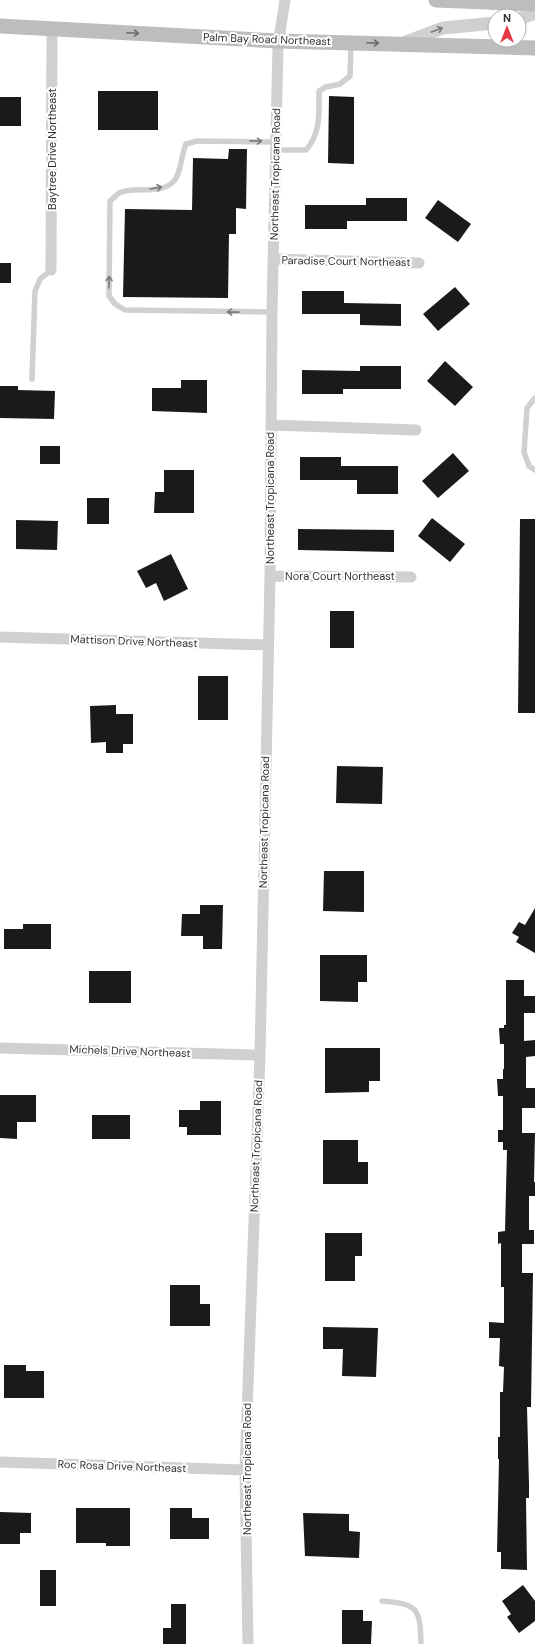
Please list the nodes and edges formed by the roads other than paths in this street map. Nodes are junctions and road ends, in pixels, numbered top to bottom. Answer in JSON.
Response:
{"nodes":[{"id":1,"x":285,"y":0,"type":"edge"},
{"id":2,"x":436,"y":0,"type":"edge"},
{"id":3,"x":450,"y":0,"type":"edge"},
{"id":4,"x":484,"y":1,"type":"edge"},
{"id":5,"x":535,"y":4,"type":"edge"},
{"id":6,"x":487,"y":24,"type":"edge"},
{"id":7,"x":0,"y":26,"type":"edge"},
{"id":8,"x":52,"y":29,"type":"junction"},
{"id":9,"x":278,"y":41,"type":"junction"},
{"id":10,"x":351,"y":43,"type":"junction"},
{"id":11,"x":401,"y":44,"type":"junction"},
{"id":12,"x":535,"y":48,"type":"edge"},
{"id":13,"x":276,"y":146,"type":"junction"},
{"id":14,"x":273,"y":259,"type":"junction"},
{"id":15,"x":419,"y":263,"type":"dead end"},
{"id":16,"x":51,"y":270,"type":"joint"},
{"id":17,"x":272,"y":312,"type":"junction"},
{"id":18,"x":32,"y":379,"type":"dead end"},
{"id":19,"x":535,"y":398,"type":"edge"},
{"id":20,"x":271,"y":425,"type":"junction"},
{"id":21,"x":416,"y":430,"type":"dead end"},
{"id":22,"x":535,"y":470,"type":"edge"},
{"id":23,"x":270,"y":576,"type":"junction"},
{"id":24,"x":411,"y":576,"type":"dead end"},
{"id":25,"x":0,"y":637,"type":"edge"},
{"id":26,"x":268,"y":645,"type":"junction"},
{"id":27,"x":0,"y":1048,"type":"edge"},
{"id":28,"x":260,"y":1055,"type":"junction"},
{"id":29,"x":0,"y":1462,"type":"edge"},
{"id":30,"x":245,"y":1470,"type":"junction"},
{"id":31,"x":382,"y":1601,"type":"dead end"},
{"id":32,"x":248,"y":1644,"type":"edge"},
{"id":33,"x":421,"y":1644,"type":"edge"}],
"edges":[{"from":1,"to":9,"type":"street","name":"Northeast Tropicana Road"},
{"from":2,"to":3,"type":"main road"},
{"from":3,"to":4,"type":"main road"},
{"from":4,"to":5,"type":"main road"},
{"from":11,"to":6,"type":"street","one_way":true},
{"from":7,"to":8,"type":"main road","name":"Palm Bay Road Northeast"},
{"from":8,"to":9,"type":"main road","name":"Palm Bay Road Northeast","one_way":true},
{"from":8,"to":16,"type":"street","name":"Baytree Drive Northeast"},
{"from":9,"to":10,"type":"main road","name":"Palm Bay Road Northeast"},
{"from":9,"to":13,"type":"street","name":"Northeast Tropicana Road"},
{"from":10,"to":11,"type":"main road","name":"Palm Bay Road Northeast","one_way":true},
{"from":10,"to":13,"type":"lane"},
{"from":11,"to":12,"type":"main road","name":"Palm Bay Road Northeast"},
{"from":13,"to":14,"type":"street","name":"Northeast Tropicana Road"},
{"from":17,"to":13,"type":"lane","one_way":true},
{"from":14,"to":15,"type":"street","name":"Paradise Court Northeast"},
{"from":14,"to":17,"type":"street","name":"Northeast Tropicana Road"},
{"from":16,"to":18,"type":"lane"},
{"from":17,"to":20,"type":"street","name":"Northeast Tropicana Road"},
{"from":19,"to":22,"type":"lane"},
{"from":20,"to":21,"type":"street"},
{"from":20,"to":23,"type":"street","name":"Northeast Tropicana Road"},
{"from":23,"to":24,"type":"street","name":"Nora Court Northeast"},
{"from":23,"to":26,"type":"street","name":"Northeast Tropicana Road"},
{"from":25,"to":26,"type":"street","name":"Mattison Drive Northeast"},
{"from":26,"to":28,"type":"street","name":"Northeast Tropicana Road"},
{"from":27,"to":28,"type":"street","name":"Michels Drive Northeast"},
{"from":28,"to":30,"type":"street","name":"Northeast Tropicana Road"},
{"from":29,"to":30,"type":"street","name":"Roc Rosa Drive Northeast"},
{"from":30,"to":32,"type":"street","name":"Northeast Tropicana Road"},
{"from":31,"to":33,"type":"lane"}]}
